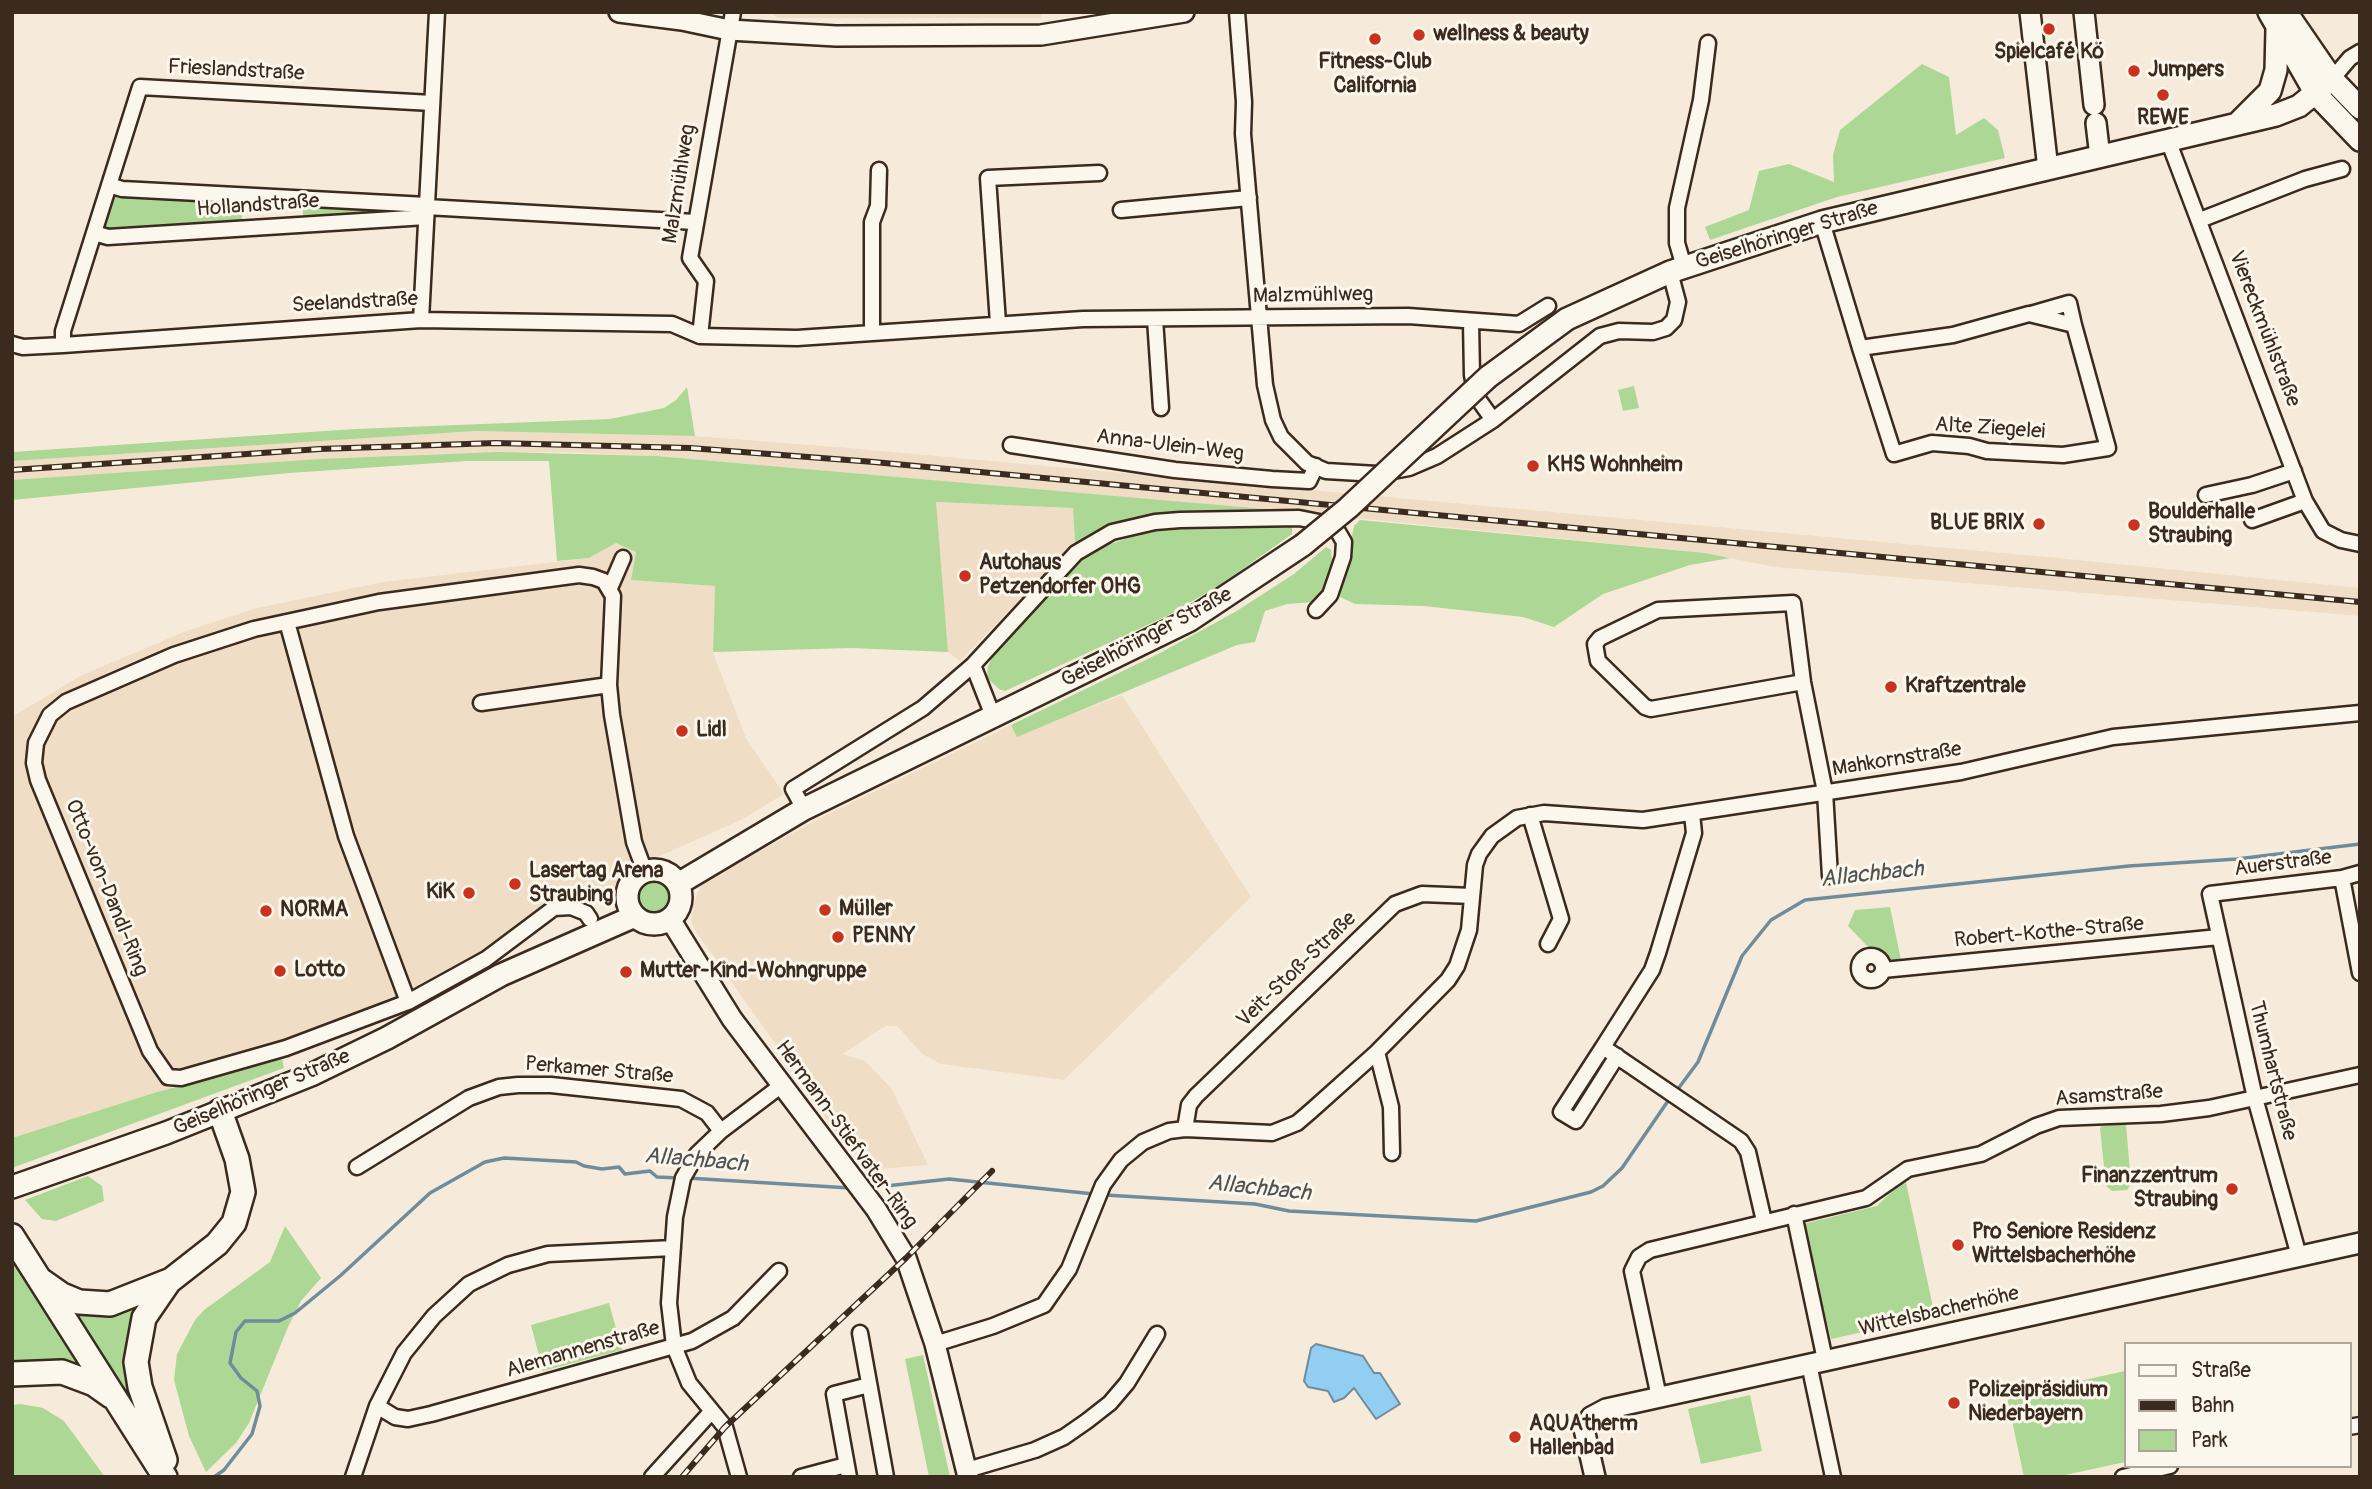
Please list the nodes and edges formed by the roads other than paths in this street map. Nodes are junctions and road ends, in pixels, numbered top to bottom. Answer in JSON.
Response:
{"nodes":[{"id":1,"x":437,"y":12,"type":"edge"},
{"id":2,"x":619,"y":12,"type":"edge"},
{"id":3,"x":1184,"y":12,"type":"edge"},
{"id":4,"x":1237,"y":12,"type":"edge"},
{"id":5,"x":2030,"y":12,"type":"edge"},
{"id":6,"x":2084,"y":12,"type":"edge"},
{"id":7,"x":1124,"y":17,"type":"edge"},
{"id":8,"x":2278,"y":17,"type":"edge"},
{"id":9,"x":731,"y":21,"type":"edge"},
{"id":10,"x":1708,"y":43,"type":"dead end"},
{"id":11,"x":2360,"y":52,"type":"edge"},
{"id":12,"x":2332,"y":79,"type":"junction"},
{"id":13,"x":2316,"y":94,"type":"junction"},
{"id":14,"x":432,"y":103,"type":"junction"},
{"id":15,"x":2360,"y":108,"type":"edge"},
{"id":16,"x":2235,"y":125,"type":"junction"},
{"id":17,"x":2168,"y":140,"type":"junction"},
{"id":18,"x":2360,"y":140,"type":"edge"},
{"id":19,"x":2100,"y":157,"type":"junction"},
{"id":20,"x":2048,"y":169,"type":"junction"},
{"id":21,"x":2342,"y":169,"type":"dead end"},
{"id":22,"x":879,"y":170,"type":"dead end"},
{"id":23,"x":1099,"y":173,"type":"dead end"},
{"id":24,"x":109,"y":185,"type":"junction"},
{"id":25,"x":1249,"y":198,"type":"junction"},
{"id":26,"x":426,"y":210,"type":"junction"},
{"id":27,"x":1121,"y":210,"type":"dead end"},
{"id":28,"x":2200,"y":220,"type":"junction"},
{"id":29,"x":695,"y":222,"type":"junction"},
{"id":30,"x":1822,"y":222,"type":"junction"},
{"id":31,"x":93,"y":233,"type":"junction"},
{"id":32,"x":1677,"y":270,"type":"junction"},
{"id":33,"x":1548,"y":306,"type":"dead end"},
{"id":34,"x":1259,"y":318,"type":"junction"},
{"id":35,"x":1156,"y":319,"type":"junction"},
{"id":36,"x":421,"y":320,"type":"junction"},
{"id":37,"x":1471,"y":322,"type":"junction"},
{"id":38,"x":998,"y":323,"type":"junction"},
{"id":39,"x":872,"y":332,"type":"junction"},
{"id":40,"x":700,"y":337,"type":"junction"},
{"id":41,"x":12,"y":344,"type":"edge"},
{"id":42,"x":63,"y":345,"type":"junction"},
{"id":43,"x":1860,"y":348,"type":"junction"},
{"id":44,"x":1161,"y":408,"type":"dead end"},
{"id":45,"x":1493,"y":420,"type":"junction"},
{"id":46,"x":1011,"y":445,"type":"dead end"},
{"id":47,"x":1316,"y":466,"type":"junction"},
{"id":48,"x":2294,"y":471,"type":"junction"},
{"id":49,"x":2206,"y":495,"type":"dead end"},
{"id":50,"x":2305,"y":501,"type":"junction"},
{"id":51,"x":2252,"y":520,"type":"dead end"},
{"id":52,"x":2360,"y":544,"type":"edge"},
{"id":53,"x":624,"y":558,"type":"dead end"},
{"id":54,"x":610,"y":588,"type":"junction"},
{"id":55,"x":1316,"y":610,"type":"dead end"},
{"id":56,"x":287,"y":622,"type":"junction"},
{"id":57,"x":973,"y":665,"type":"junction"},
{"id":58,"x":1803,"y":682,"type":"junction"},
{"id":59,"x":609,"y":685,"type":"junction"},
{"id":60,"x":481,"y":703,"type":"dead end"},
{"id":61,"x":2360,"y":713,"type":"edge"},
{"id":62,"x":993,"y":716,"type":"junction"},
{"id":63,"x":1825,"y":792,"type":"junction"},
{"id":64,"x":804,"y":809,"type":"junction"},
{"id":65,"x":1530,"y":814,"type":"junction"},
{"id":66,"x":1692,"y":814,"type":"junction"},
{"id":67,"x":645,"y":872,"type":"junction"},
{"id":68,"x":2360,"y":873,"type":"edge"},
{"id":69,"x":1830,"y":876,"type":"dead end"},
{"id":70,"x":2342,"y":878,"type":"junction"},
{"id":71,"x":678,"y":884,"type":"junction"},
{"id":72,"x":628,"y":892,"type":"junction"},
{"id":73,"x":2210,"y":894,"type":"joint"},
{"id":74,"x":1472,"y":896,"type":"junction"},
{"id":75,"x":635,"y":916,"type":"junction"},
{"id":76,"x":590,"y":919,"type":"junction"},
{"id":77,"x":670,"y":919,"type":"junction"},
{"id":78,"x":2219,"y":937,"type":"junction"},
{"id":79,"x":1548,"y":944,"type":"dead end"},
{"id":80,"x":1883,"y":970,"type":"dead end"},
{"id":81,"x":2360,"y":972,"type":"edge"},
{"id":82,"x":501,"y":975,"type":"junction"},
{"id":83,"x":408,"y":1002,"type":"junction"},
{"id":84,"x":1603,"y":1047,"type":"junction"},
{"id":85,"x":1377,"y":1052,"type":"junction"},
{"id":86,"x":1617,"y":1056,"type":"junction"},
{"id":87,"x":2360,"y":1074,"type":"edge"},
{"id":88,"x":782,"y":1085,"type":"junction"},
{"id":89,"x":1578,"y":1085,"type":"junction"},
{"id":90,"x":1592,"y":1094,"type":"junction"},
{"id":91,"x":2255,"y":1098,"type":"junction"},
{"id":92,"x":220,"y":1111,"type":"junction"},
{"id":93,"x":1185,"y":1129,"type":"junction"},
{"id":94,"x":721,"y":1130,"type":"junction"},
{"id":95,"x":1391,"y":1153,"type":"dead end"},
{"id":96,"x":357,"y":1167,"type":"dead end"},
{"id":97,"x":16,"y":1185,"type":"edge"},
{"id":98,"x":1794,"y":1214,"type":"junction"},
{"id":99,"x":1764,"y":1222,"type":"junction"},
{"id":100,"x":12,"y":1236,"type":"edge"},
{"id":101,"x":2360,"y":1243,"type":"edge"},
{"id":102,"x":673,"y":1248,"type":"junction"},
{"id":103,"x":2299,"y":1256,"type":"junction"},
{"id":104,"x":779,"y":1271,"type":"dead end"},
{"id":105,"x":171,"y":1280,"type":"junction"},
{"id":106,"x":42,"y":1281,"type":"junction"},
{"id":107,"x":860,"y":1333,"type":"dead end"},
{"id":108,"x":1157,"y":1334,"type":"dead end"},
{"id":109,"x":935,"y":1344,"type":"junction"},
{"id":110,"x":674,"y":1346,"type":"junction"},
{"id":111,"x":1817,"y":1362,"type":"junction"},
{"id":112,"x":12,"y":1374,"type":"edge"},
{"id":113,"x":869,"y":1385,"type":"junction"},
{"id":114,"x":1660,"y":1397,"type":"junction"},
{"id":115,"x":120,"y":1403,"type":"junction"},
{"id":116,"x":377,"y":1406,"type":"junction"},
{"id":117,"x":711,"y":1412,"type":"junction"},
{"id":118,"x":2161,"y":1468,"type":"edge"},
{"id":119,"x":847,"y":1471,"type":"edge"},
{"id":120,"x":967,"y":1473,"type":"edge"},
{"id":121,"x":167,"y":1477,"type":"edge"},
{"id":122,"x":353,"y":1477,"type":"edge"},
{"id":123,"x":652,"y":1477,"type":"edge"},
{"id":124,"x":738,"y":1477,"type":"edge"},
{"id":125,"x":801,"y":1477,"type":"edge"},
{"id":126,"x":886,"y":1477,"type":"edge"},
{"id":127,"x":1595,"y":1477,"type":"edge"},
{"id":128,"x":1833,"y":1477,"type":"edge"},
{"id":129,"x":2123,"y":1477,"type":"edge"}],
"edges":[{"from":1,"to":14,"type":"street"},
{"from":2,"to":9,"type":"street"},
{"from":3,"to":7,"type":"street"},
{"from":4,"to":25,"type":"street"},
{"from":5,"to":20,"type":"street"},
{"from":6,"to":19,"type":"street"},
{"from":7,"to":9,"type":"street"},
{"from":8,"to":12,"type":"main road"},
{"from":8,"to":13,"type":"main road"},
{"from":8,"to":16,"type":"main road"},
{"from":9,"to":29,"type":"street","name":"Malzmühlweg"},
{"from":10,"to":32,"type":"street"},
{"from":11,"to":12,"type":"street"},
{"from":12,"to":13,"type":"main road","name":"Geiselhöringer Straße"},
{"from":12,"to":15,"type":"main road"},
{"from":13,"to":16,"type":"main road","name":"Geiselhöringer Straße"},
{"from":13,"to":18,"type":"main road"},
{"from":14,"to":24,"type":"street","name":"Frieslandstraße"},
{"from":14,"to":26,"type":"street"},
{"from":16,"to":17,"type":"main road","name":"Geiselhöringer Straße"},
{"from":17,"to":19,"type":"main road","name":"Geiselhöringer Straße"},
{"from":17,"to":28,"type":"street","name":"Viereckmühlstraße"},
{"from":19,"to":20,"type":"main road","name":"Geiselhöringer Straße"},
{"from":20,"to":30,"type":"main road","name":"Geiselhöringer Straße"},
{"from":21,"to":28,"type":"street"},
{"from":22,"to":39,"type":"street"},
{"from":23,"to":38,"type":"street"},
{"from":24,"to":26,"type":"street","name":"Hollandstraße"},
{"from":24,"to":31,"type":"street","name":"Frieslandstraße"},
{"from":25,"to":27,"type":"street"},
{"from":25,"to":34,"type":"street"},
{"from":26,"to":29,"type":"street","name":"Hollandstraße"},
{"from":26,"to":31,"type":"street","name":"Hollandstraße"},
{"from":26,"to":36,"type":"street"},
{"from":28,"to":48,"type":"street","name":"Viereckmühlstraße"},
{"from":29,"to":40,"type":"street","name":"Malzmühlweg"},
{"from":30,"to":32,"type":"main road","name":"Geiselhöringer Straße"},
{"from":30,"to":43,"type":"street","name":"Alte Ziegelei"},
{"from":31,"to":42,"type":"street","name":"Frieslandstraße"},
{"from":32,"to":45,"type":"street"},
{"from":32,"to":62,"type":"main road","name":"Geiselhöringer Straße","bridge":true},
{"from":33,"to":37,"type":"street","name":"Malzmühlweg"},
{"from":34,"to":35,"type":"street","name":"Malzmühlweg"},
{"from":34,"to":37,"type":"street","name":"Malzmühlweg"},
{"from":34,"to":47,"type":"street"},
{"from":35,"to":38,"type":"street","name":"Malzmühlweg"},
{"from":35,"to":44,"type":"street"},
{"from":36,"to":40,"type":"street","name":"Seelandstraße"},
{"from":36,"to":42,"type":"street","name":"Seelandstraße"},
{"from":37,"to":45,"type":"street"},
{"from":38,"to":39,"type":"street","name":"Malzmühlweg"},
{"from":39,"to":40,"type":"street","name":"Malzmühlweg"},
{"from":41,"to":42,"type":"street","name":"Seelandstraße"},
{"from":43,"to":43,"type":"street","name":"Alte Ziegelei"},
{"from":45,"to":47,"type":"street"},
{"from":46,"to":47,"type":"street","name":"Anna-Ulein-Weg"},
{"from":48,"to":49,"type":"street"},
{"from":48,"to":50,"type":"street","name":"Viereckmühlstraße"},
{"from":50,"to":51,"type":"street"},
{"from":50,"to":52,"type":"street","name":"Viereckmühlstraße"},
{"from":53,"to":54,"type":"street"},
{"from":54,"to":56,"type":"street","name":"Otto-von-Dandl-Ring"},
{"from":54,"to":59,"type":"street"},
{"from":55,"to":57,"type":"street"},
{"from":56,"to":83,"type":"street"},
{"from":56,"to":83,"type":"street","name":"Otto-von-Dandl-Ring"},
{"from":57,"to":62,"type":"street"},
{"from":57,"to":64,"type":"street"},
{"from":58,"to":58,"type":"street"},
{"from":58,"to":63,"type":"street"},
{"from":59,"to":60,"type":"street"},
{"from":59,"to":67,"type":"street"},
{"from":61,"to":63,"type":"street","name":"Mahkornstraße"},
{"from":62,"to":64,"type":"main road","name":"Geiselhöringer Straße"},
{"from":63,"to":66,"type":"street","name":"Mahkornstraße"},
{"from":63,"to":69,"type":"street"},
{"from":64,"to":71,"type":"main road","name":"Geiselhöringer Straße"},
{"from":65,"to":66,"type":"street","name":"Mahkornstraße"},
{"from":65,"to":74,"type":"street"},
{"from":65,"to":79,"type":"street"},
{"from":66,"to":84,"type":"street"},
{"from":67,"to":71,"type":"main road"},
{"from":67,"to":72,"type":"main road"},
{"from":68,"to":70,"type":"street","name":"Auerstraße"},
{"from":70,"to":73,"type":"street","name":"Auerstraße"},
{"from":70,"to":81,"type":"street"},
{"from":71,"to":77,"type":"main road"},
{"from":72,"to":75,"type":"main road"},
{"from":72,"to":76,"type":"main road","name":"Geiselhöringer Straße"},
{"from":73,"to":78,"type":"street","name":"Thumhartstraße"},
{"from":74,"to":85,"type":"street"},
{"from":74,"to":93,"type":"street","name":"Veit-Stoß-Straße"},
{"from":75,"to":77,"type":"main road"},
{"from":75,"to":82,"type":"main road","name":"Geiselhöringer Straße"},
{"from":76,"to":82,"type":"main road","name":"Geiselhöringer Straße"},
{"from":76,"to":83,"type":"street","name":"Otto-von-Dandl-Ring"},
{"from":77,"to":88,"type":"street","name":"Hermann-Stiefvater-Ring"},
{"from":78,"to":80,"type":"street","name":"Robert-Kothe-Straße"},
{"from":78,"to":91,"type":"street","name":"Thumhartstraße"},
{"from":82,"to":92,"type":"main road","name":"Geiselhöringer Straße"},
{"from":84,"to":86,"type":"street"},
{"from":84,"to":89,"type":"street"},
{"from":85,"to":93,"type":"street"},
{"from":85,"to":95,"type":"street"},
{"from":86,"to":90,"type":"street"},
{"from":86,"to":99,"type":"street"},
{"from":87,"to":91,"type":"street","name":"Asamstraße"},
{"from":88,"to":94,"type":"street"},
{"from":88,"to":109,"type":"street","name":"Hermann-Stiefvater-Ring"},
{"from":89,"to":90,"type":"street"},
{"from":89,"to":90,"type":"street"},
{"from":91,"to":98,"type":"street","name":"Asamstraße"},
{"from":91,"to":103,"type":"street","name":"Thumhartstraße"},
{"from":92,"to":97,"type":"main road","name":"Geiselhöringer Straße"},
{"from":92,"to":105,"type":"main road"},
{"from":93,"to":109,"type":"street"},
{"from":94,"to":96,"type":"street","name":"Perkamer Straße"},
{"from":94,"to":102,"type":"street"},
{"from":98,"to":99,"type":"street","name":"Asamstraße"},
{"from":98,"to":111,"type":"street"},
{"from":99,"to":114,"type":"street","name":"Asamstraße"},
{"from":100,"to":106,"type":"main road"},
{"from":101,"to":103,"type":"street","name":"Wittelsbacherhöhe"},
{"from":102,"to":110,"type":"street"},
{"from":102,"to":116,"type":"street"},
{"from":103,"to":111,"type":"street","name":"Wittelsbacherhöhe"},
{"from":104,"to":110,"type":"street","name":"Alemannenstraße"},
{"from":105,"to":106,"type":"main road"},
{"from":105,"to":121,"type":"main road"},
{"from":106,"to":115,"type":"main road"},
{"from":107,"to":113,"type":"street"},
{"from":108,"to":120,"type":"street"},
{"from":109,"to":120,"type":"street","name":"Hermann-Stiefvater-Ring"},
{"from":110,"to":116,"type":"street","name":"Alemannenstraße"},
{"from":110,"to":117,"type":"street"},
{"from":111,"to":114,"type":"street","name":"Wittelsbacherhöhe"},
{"from":111,"to":128,"type":"street"},
{"from":112,"to":115,"type":"main road"},
{"from":113,"to":119,"type":"street"},
{"from":113,"to":126,"type":"street"},
{"from":114,"to":127,"type":"street","name":"Wittelsbacherhöhe"},
{"from":115,"to":121,"type":"main road"},
{"from":116,"to":122,"type":"street"},
{"from":117,"to":123,"type":"street"},
{"from":117,"to":124,"type":"street"},
{"from":118,"to":129,"type":"street"},
{"from":119,"to":125,"type":"street"}]}
